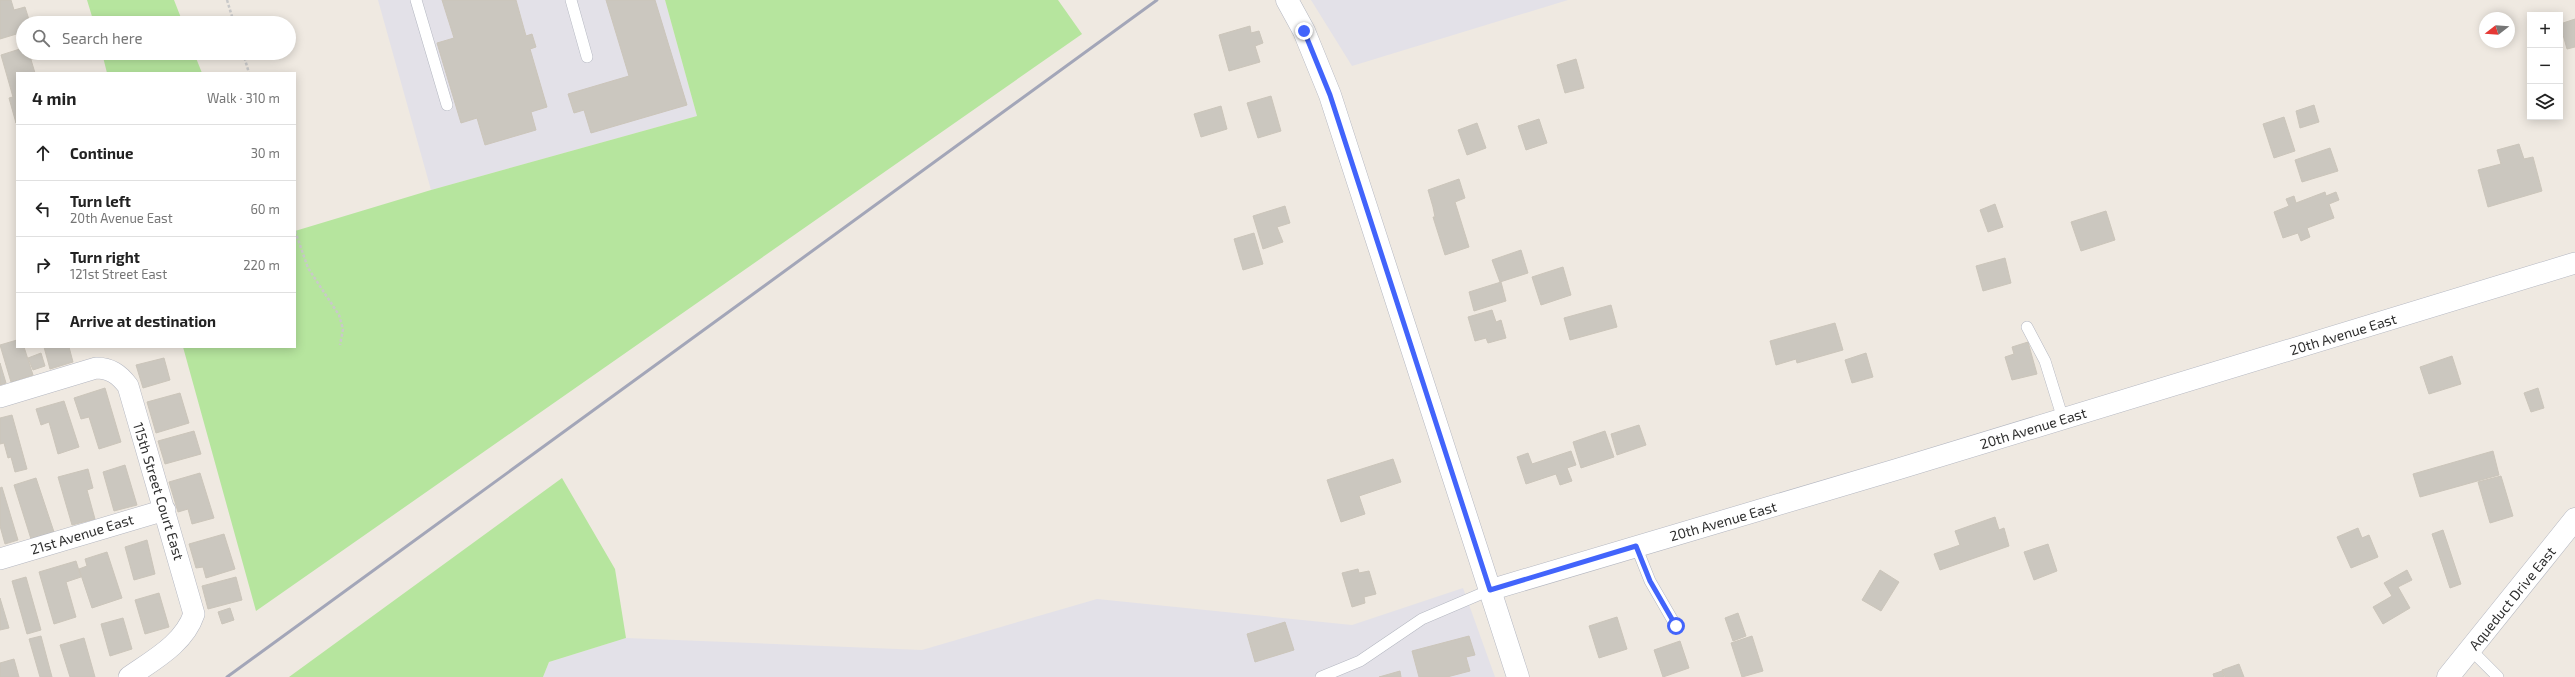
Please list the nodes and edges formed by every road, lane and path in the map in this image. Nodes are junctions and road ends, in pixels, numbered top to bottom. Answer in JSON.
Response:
{"nodes":[{"id":1,"x":228,"y":0,"type":"edge"},
{"id":2,"x":416,"y":0,"type":"edge"},
{"id":3,"x":571,"y":0,"type":"edge"},
{"id":4,"x":1287,"y":0,"type":"edge"},
{"id":5,"x":232,"y":16,"type":"edge"},
{"id":6,"x":587,"y":57,"type":"dead end"},
{"id":7,"x":245,"y":60,"type":"edge"},
{"id":8,"x":249,"y":72,"type":"edge"},
{"id":9,"x":447,"y":105,"type":"dead end"},
{"id":10,"x":296,"y":234,"type":"edge"},
{"id":11,"x":2575,"y":263,"type":"edge"},
{"id":12,"x":2027,"y":327,"type":"dead end"},
{"id":13,"x":340,"y":345,"type":"dead end"},
{"id":14,"x":0,"y":397,"type":"edge"},
{"id":15,"x":2063,"y":419,"type":"junction"},
{"id":16,"x":165,"y":510,"type":"junction"},
{"id":17,"x":2575,"y":519,"type":"edge"},
{"id":18,"x":1636,"y":546,"type":"junction"},
{"id":19,"x":0,"y":559,"type":"edge"},
{"id":20,"x":1490,"y":590,"type":"junction"},
{"id":21,"x":1676,"y":626,"type":"dead end"},
{"id":22,"x":2470,"y":649,"type":"junction"},
{"id":23,"x":129,"y":677,"type":"edge"},
{"id":24,"x":1321,"y":677,"type":"edge"},
{"id":25,"x":1518,"y":677,"type":"edge"},
{"id":26,"x":2448,"y":677,"type":"edge"},
{"id":27,"x":2498,"y":677,"type":"edge"}],
"edges":[{"from":1,"to":5,"type":"path"},
{"from":2,"to":9,"type":"lane"},
{"from":3,"to":6,"type":"lane"},
{"from":4,"to":20,"type":"street"},
{"from":7,"to":8,"type":"path"},
{"from":10,"to":13,"type":"path"},
{"from":11,"to":15,"type":"street","name":"20th Avenue East"},
{"from":12,"to":15,"type":"lane"},
{"from":14,"to":16,"type":"street","name":"115th Street Court East"},
{"from":15,"to":18,"type":"street","name":"20th Avenue East"},
{"from":16,"to":19,"type":"street","name":"21st Avenue East"},
{"from":16,"to":23,"type":"street","name":"115th Street Court East"},
{"from":17,"to":22,"type":"street","name":"Aqueduct Drive East"},
{"from":18,"to":20,"type":"street","name":"20th Avenue East"},
{"from":18,"to":21,"type":"lane"},
{"from":20,"to":24,"type":"lane"},
{"from":20,"to":25,"type":"street"},
{"from":22,"to":26,"type":"street","name":"Aqueduct Drive East"},
{"from":22,"to":27,"type":"lane"}]}
